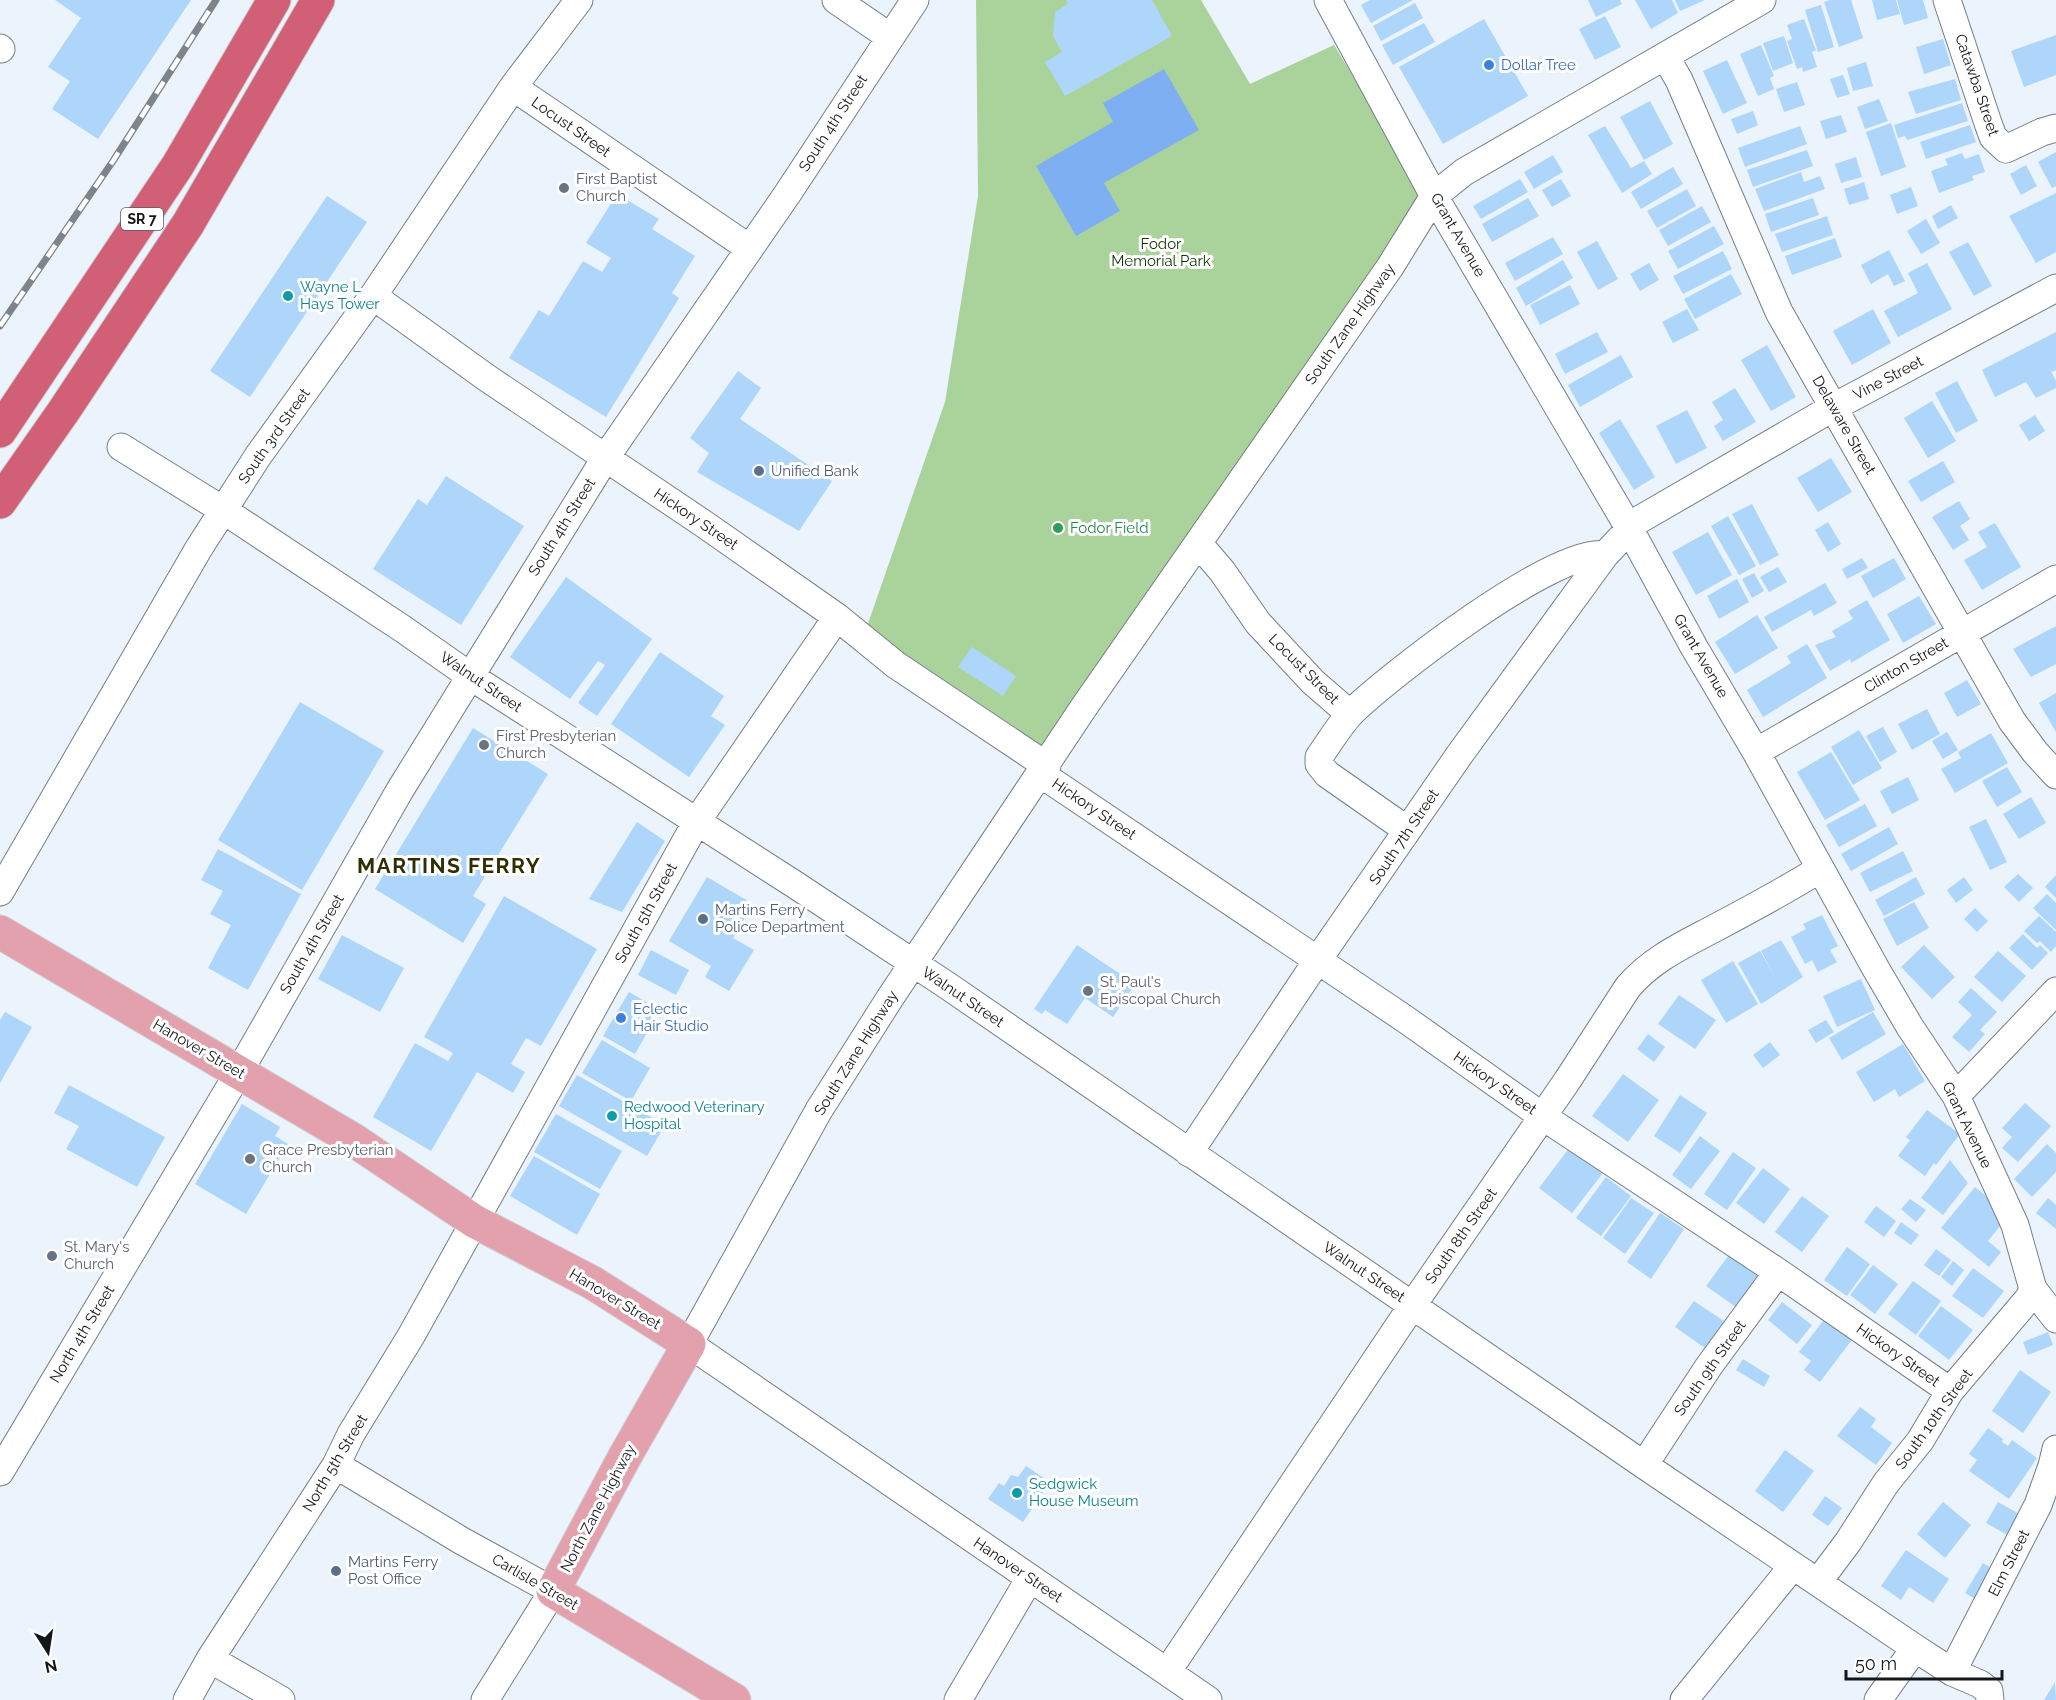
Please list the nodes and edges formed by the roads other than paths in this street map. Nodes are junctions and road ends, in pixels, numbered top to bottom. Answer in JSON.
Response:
{"nodes":[{"id":1,"x":274,"y":0,"type":"edge"},
{"id":2,"x":318,"y":0,"type":"edge"},
{"id":3,"x":579,"y":0,"type":"edge"},
{"id":4,"x":836,"y":0,"type":"edge"},
{"id":5,"x":915,"y":0,"type":"edge"},
{"id":6,"x":1328,"y":0,"type":"edge"},
{"id":7,"x":1762,"y":0,"type":"edge"},
{"id":8,"x":1947,"y":0,"type":"edge"},
{"id":9,"x":890,"y":37,"type":"junction"},
{"id":10,"x":1665,"y":56,"type":"junction"},
{"id":11,"x":513,"y":87,"type":"junction"},
{"id":12,"x":2056,"y":128,"type":"edge"},
{"id":13,"x":1434,"y":196,"type":"junction"},
{"id":14,"x":749,"y":248,"type":"junction"},
{"id":15,"x":2056,"y":288,"type":"edge"},
{"id":16,"x":372,"y":296,"type":"junction"},
{"id":17,"x":1833,"y":407,"type":"junction"},
{"id":18,"x":0,"y":431,"type":"edge"},
{"id":19,"x":121,"y":447,"type":"dead end"},
{"id":20,"x":606,"y":457,"type":"junction"},
{"id":21,"x":0,"y":502,"type":"edge"},
{"id":22,"x":223,"y":510,"type":"junction"},
{"id":23,"x":1629,"y":528,"type":"junction"},
{"id":24,"x":1198,"y":543,"type":"junction"},
{"id":25,"x":1605,"y":555,"type":"junction"},
{"id":26,"x":2056,"y":579,"type":"edge"},
{"id":27,"x":837,"y":617,"type":"junction"},
{"id":28,"x":1961,"y":633,"type":"junction"},
{"id":29,"x":470,"y":676,"type":"junction"},
{"id":30,"x":1350,"y":714,"type":"junction"},
{"id":31,"x":1756,"y":752,"type":"junction"},
{"id":32,"x":1044,"y":770,"type":"junction"},
{"id":33,"x":2056,"y":775,"type":"edge"},
{"id":34,"x":697,"y":821,"type":"junction"},
{"id":35,"x":1407,"y":830,"type":"junction"},
{"id":36,"x":1820,"y":870,"type":"junction"},
{"id":37,"x":0,"y":892,"type":"edge"},
{"id":38,"x":0,"y":932,"type":"edge"},
{"id":39,"x":1317,"y":961,"type":"junction"},
{"id":40,"x":913,"y":964,"type":"junction"},
{"id":41,"x":2056,"y":991,"type":"edge"},
{"id":42,"x":239,"y":1072,"type":"junction"},
{"id":43,"x":1956,"y":1096,"type":"junction"},
{"id":44,"x":1542,"y":1116,"type":"junction"},
{"id":45,"x":1189,"y":1153,"type":"junction"},
{"id":46,"x":474,"y":1221,"type":"junction"},
{"id":47,"x":1778,"y":1272,"type":"junction"},
{"id":48,"x":2033,"y":1289,"type":"junction"},
{"id":49,"x":1412,"y":1306,"type":"junction"},
{"id":50,"x":2056,"y":1319,"type":"edge"},
{"id":51,"x":689,"y":1344,"type":"junction"},
{"id":52,"x":1950,"y":1391,"type":"junction"},
{"id":53,"x":2056,"y":1449,"type":"edge"},
{"id":54,"x":336,"y":1465,"type":"junction"},
{"id":55,"x":1644,"y":1465,"type":"junction"},
{"id":56,"x":0,"y":1472,"type":"edge"},
{"id":57,"x":1793,"y":1566,"type":"junction"},
{"id":58,"x":1030,"y":1578,"type":"junction"},
{"id":59,"x":1818,"y":1582,"type":"junction"},
{"id":60,"x":553,"y":1591,"type":"junction"},
{"id":61,"x":1915,"y":1648,"type":"junction"},
{"id":62,"x":210,"y":1659,"type":"junction"},
{"id":63,"x":1167,"y":1672,"type":"junction"},
{"id":64,"x":1952,"y":1672,"type":"junction"},
{"id":65,"x":187,"y":1700,"type":"edge"},
{"id":66,"x":281,"y":1700,"type":"edge"},
{"id":67,"x":485,"y":1700,"type":"edge"},
{"id":68,"x":734,"y":1700,"type":"edge"},
{"id":69,"x":958,"y":1700,"type":"edge"},
{"id":70,"x":1208,"y":1700,"type":"edge"},
{"id":71,"x":1684,"y":1700,"type":"edge"},
{"id":72,"x":1878,"y":1700,"type":"edge"},
{"id":73,"x":1990,"y":1700,"type":"edge"}],
"edges":[{"from":1,"to":18,"type":"highway","number":"SR 7"},
{"from":2,"to":21,"type":"highway","number":"SR 7"},
{"from":3,"to":11,"type":"street","name":"South 3rd Street"},
{"from":4,"to":9,"type":"street"},
{"from":5,"to":9,"type":"street","name":"South 4th Street"},
{"from":6,"to":13,"type":"street","name":"Grant Avenue"},
{"from":7,"to":10,"type":"street","name":"South Zane Highway"},
{"from":8,"to":12,"type":"street","name":"Catawba Street"},
{"from":9,"to":14,"type":"street","name":"South 4th Street"},
{"from":10,"to":13,"type":"street","name":"South Zane Highway"},
{"from":10,"to":17,"type":"street","name":"Delaware Street"},
{"from":11,"to":14,"type":"street","name":"Locust Street"},
{"from":11,"to":16,"type":"street","name":"South 3rd Street"},
{"from":13,"to":23,"type":"street","name":"Grant Avenue"},
{"from":13,"to":24,"type":"street","name":"South Zane Highway"},
{"from":14,"to":20,"type":"street","name":"South 4th Street"},
{"from":15,"to":17,"type":"street","name":"Vine Street"},
{"from":16,"to":20,"type":"street","name":"Hickory Street"},
{"from":16,"to":22,"type":"street","name":"South 3rd Street"},
{"from":17,"to":23,"type":"street","name":"Vine Street"},
{"from":17,"to":28,"type":"street","name":"Delaware Street"},
{"from":19,"to":22,"type":"street","name":"Walnut Street"},
{"from":20,"to":27,"type":"street","name":"Hickory Street"},
{"from":20,"to":29,"type":"street","name":"South 4th Street"},
{"from":22,"to":29,"type":"street","name":"Walnut Street"},
{"from":22,"to":37,"type":"street","name":"South 3rd Street"},
{"from":23,"to":25,"type":"street","name":"South 7th Street"},
{"from":23,"to":31,"type":"street","name":"Grant Avenue"},
{"from":24,"to":30,"type":"street","name":"Locust Street"},
{"from":24,"to":32,"type":"street","name":"South Zane Highway"},
{"from":25,"to":30,"type":"street"},
{"from":25,"to":35,"type":"street","name":"South 7th Street"},
{"from":26,"to":28,"type":"street","name":"Clinton Street"},
{"from":27,"to":32,"type":"street","name":"Hickory Street"},
{"from":27,"to":34,"type":"street","name":"South 5th Street"},
{"from":28,"to":31,"type":"street","name":"Clinton Street"},
{"from":28,"to":33,"type":"street","name":"Delaware Street"},
{"from":29,"to":34,"type":"street","name":"Walnut Street"},
{"from":29,"to":42,"type":"street","name":"South 4th Street"},
{"from":30,"to":35,"type":"street","name":"Locust Street"},
{"from":31,"to":36,"type":"street","name":"Grant Avenue"},
{"from":32,"to":39,"type":"street","name":"Hickory Street"},
{"from":32,"to":40,"type":"street","name":"South Zane Highway"},
{"from":34,"to":40,"type":"street","name":"Walnut Street"},
{"from":34,"to":46,"type":"street","name":"South 5th Street"},
{"from":35,"to":39,"type":"street","name":"South 7th Street"},
{"from":36,"to":43,"type":"street","name":"Grant Avenue"},
{"from":36,"to":44,"type":"street","name":"South 8th Street"},
{"from":38,"to":42,"type":"main road","name":"Hanover Street"},
{"from":39,"to":44,"type":"street","name":"Hickory Street"},
{"from":39,"to":45,"type":"street","name":"South 7th Street"},
{"from":40,"to":45,"type":"street","name":"Walnut Street"},
{"from":40,"to":51,"type":"street","name":"South Zane Highway"},
{"from":41,"to":43,"type":"street"},
{"from":42,"to":46,"type":"main road","name":"Hanover Street"},
{"from":42,"to":56,"type":"street","name":"North 4th Street"},
{"from":43,"to":48,"type":"street","name":"Grant Avenue"},
{"from":44,"to":47,"type":"street","name":"Hickory Street"},
{"from":44,"to":49,"type":"street","name":"South 8th Street"},
{"from":45,"to":49,"type":"street","name":"Walnut Street"},
{"from":46,"to":51,"type":"main road","name":"Hanover Street"},
{"from":46,"to":54,"type":"street","name":"North 5th Street"},
{"from":47,"to":52,"type":"street","name":"Hickory Street"},
{"from":47,"to":55,"type":"street","name":"South 9th Street"},
{"from":48,"to":50,"type":"street","name":"Grant Avenue"},
{"from":48,"to":52,"type":"street","name":"South 10th Street"},
{"from":49,"to":55,"type":"street","name":"Walnut Street"},
{"from":49,"to":63,"type":"street","name":"South 8th Street"},
{"from":51,"to":58,"type":"street","name":"Hanover Street"},
{"from":51,"to":60,"type":"main road","name":"North Zane Highway"},
{"from":52,"to":59,"type":"street","name":"South 10th Street"},
{"from":53,"to":64,"type":"street","name":"Elm Street"},
{"from":54,"to":60,"type":"street","name":"Carlisle Street"},
{"from":54,"to":62,"type":"street","name":"North 5th Street"},
{"from":55,"to":57,"type":"street","name":"Walnut Street"},
{"from":57,"to":59,"type":"street","name":"Walnut Street"},
{"from":57,"to":71,"type":"street"},
{"from":58,"to":63,"type":"street","name":"Hanover Street"},
{"from":58,"to":69,"type":"street"},
{"from":59,"to":61,"type":"street"},
{"from":60,"to":67,"type":"street","name":"North Zane Highway"},
{"from":60,"to":68,"type":"main road","name":"Carlisle Street"},
{"from":61,"to":64,"type":"street"},
{"from":61,"to":72,"type":"street"},
{"from":62,"to":65,"type":"street","name":"North 5th Street"},
{"from":62,"to":66,"type":"street"},
{"from":63,"to":70,"type":"street","name":"Hanover Street"},
{"from":64,"to":73,"type":"street"}]}
